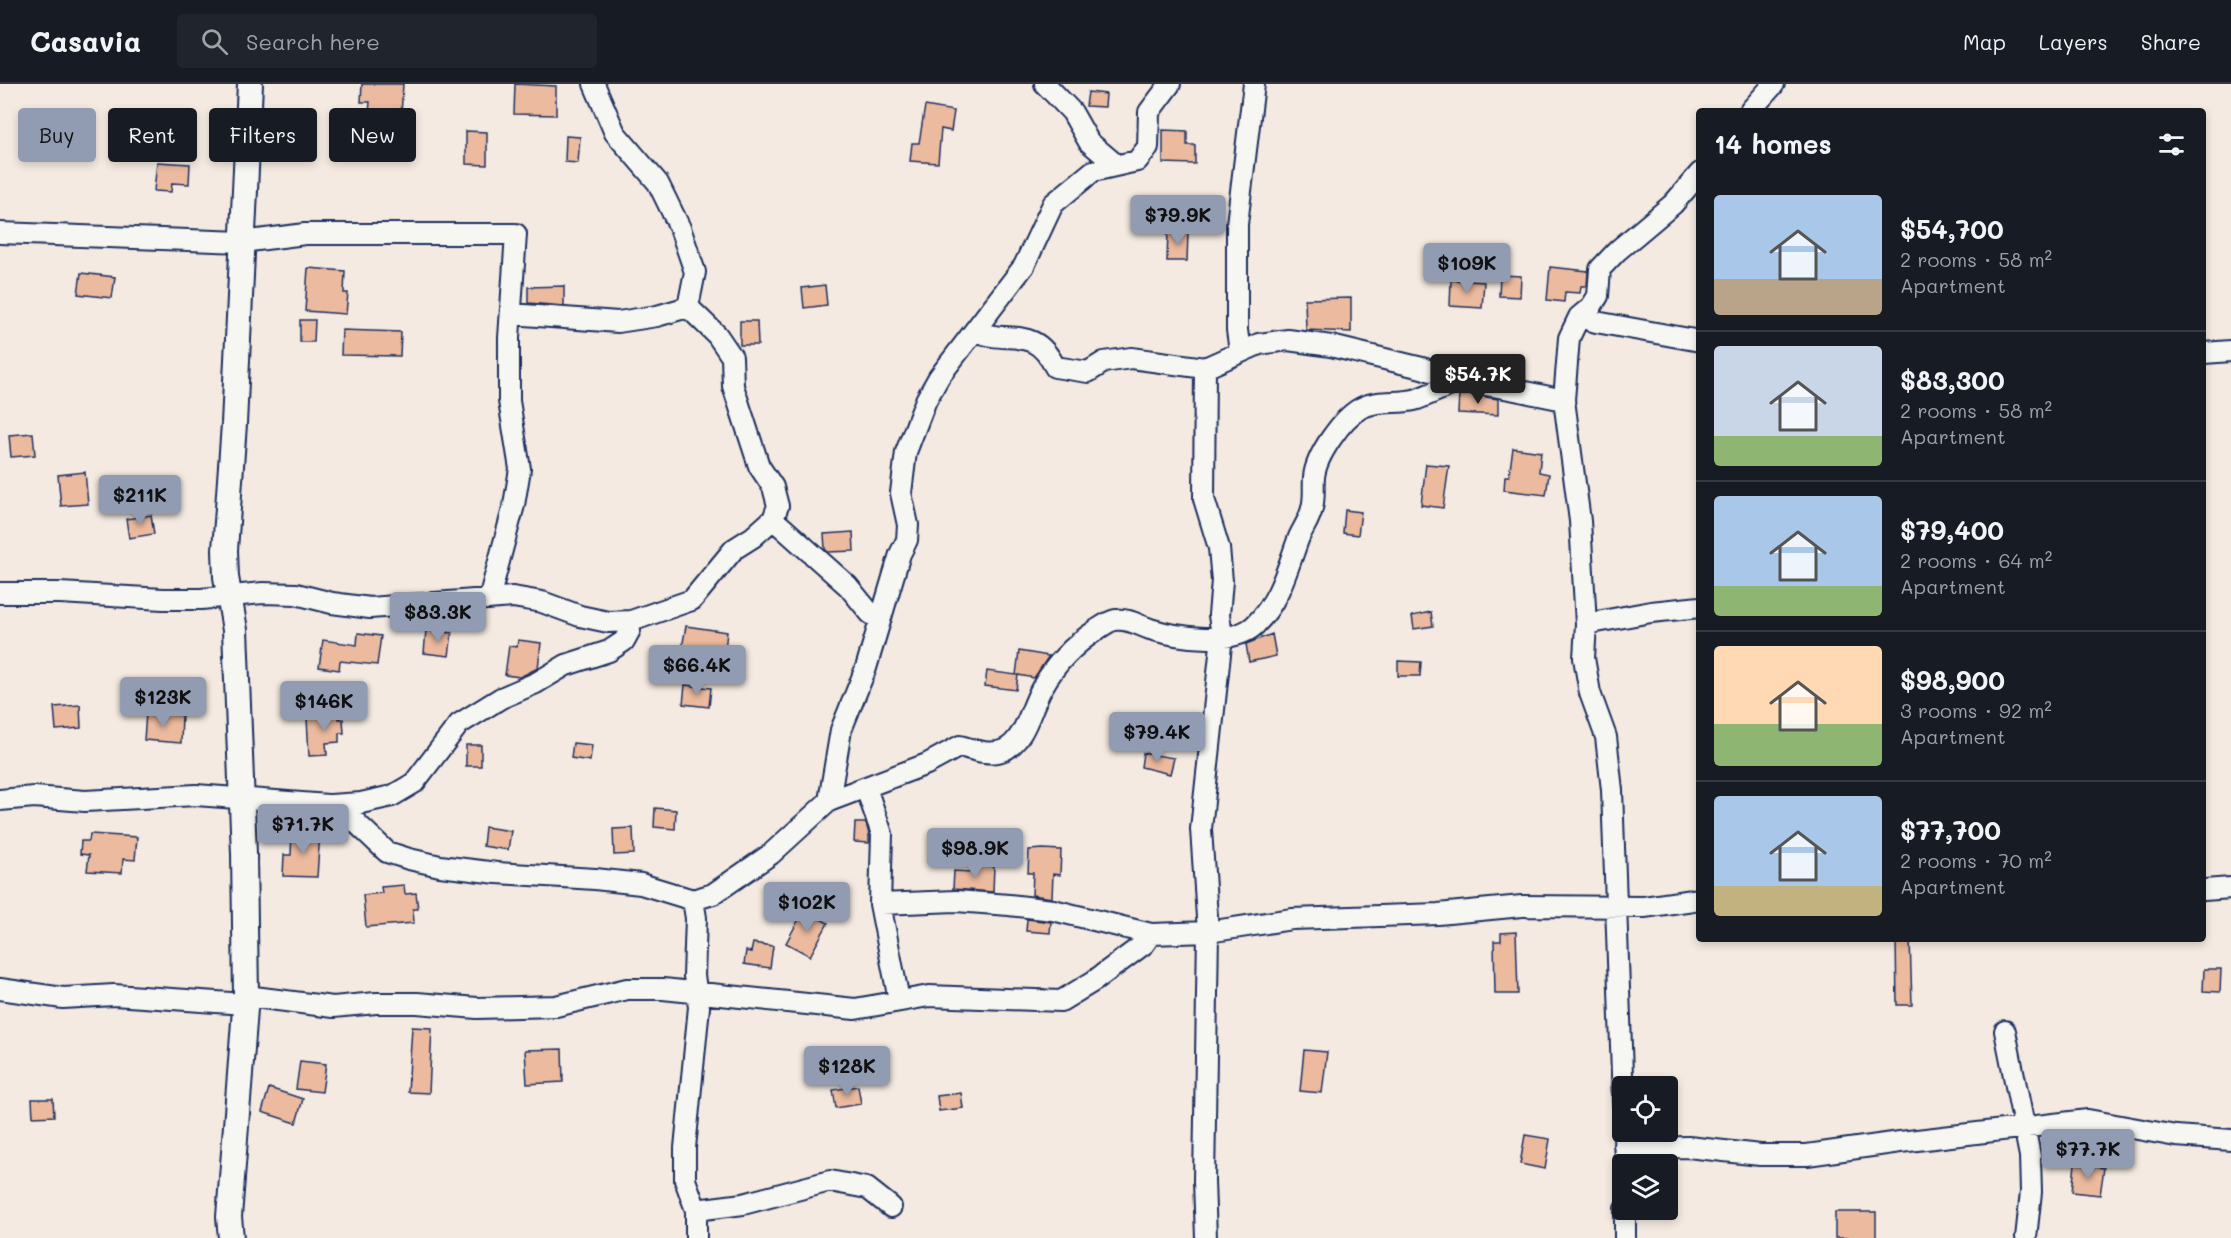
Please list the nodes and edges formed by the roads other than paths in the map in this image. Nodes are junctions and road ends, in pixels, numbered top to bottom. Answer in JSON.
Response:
{"nodes":[{"id":1,"x":250,"y":84,"type":"edge"},
{"id":2,"x":594,"y":84,"type":"edge"},
{"id":3,"x":1045,"y":84,"type":"edge"},
{"id":4,"x":1170,"y":84,"type":"edge"},
{"id":5,"x":1254,"y":84,"type":"edge"},
{"id":6,"x":1774,"y":84,"type":"edge"},
{"id":7,"x":1753,"y":108,"type":"edge"},
{"id":8,"x":1115,"y":164,"type":"junction"},
{"id":9,"x":1696,"y":178,"type":"edge"},
{"id":10,"x":0,"y":233,"type":"edge"},
{"id":11,"x":242,"y":242,"type":"junction"},
{"id":12,"x":688,"y":307,"type":"junction"},
{"id":13,"x":511,"y":314,"type":"junction"},
{"id":14,"x":1579,"y":317,"type":"junction"},
{"id":15,"x":976,"y":331,"type":"junction"},
{"id":16,"x":1696,"y":340,"type":"edge"},
{"id":17,"x":2231,"y":351,"type":"edge"},
{"id":18,"x":1240,"y":352,"type":"junction"},
{"id":19,"x":2206,"y":353,"type":"edge"},
{"id":20,"x":1205,"y":368,"type":"junction"},
{"id":21,"x":1465,"y":382,"type":"junction"},
{"id":22,"x":1564,"y":400,"type":"junction"},
{"id":23,"x":774,"y":519,"type":"junction"},
{"id":24,"x":0,"y":593,"type":"edge"},
{"id":25,"x":231,"y":597,"type":"junction"},
{"id":26,"x":489,"y":599,"type":"junction"},
{"id":27,"x":1696,"y":607,"type":"edge"},
{"id":28,"x":880,"y":620,"type":"junction"},
{"id":29,"x":631,"y":621,"type":"junction"},
{"id":30,"x":1586,"y":624,"type":"junction"},
{"id":31,"x":1222,"y":636,"type":"junction"},
{"id":32,"x":866,"y":788,"type":"junction"},
{"id":33,"x":241,"y":797,"type":"junction"},
{"id":34,"x":0,"y":800,"type":"edge"},
{"id":35,"x":829,"y":801,"type":"junction"},
{"id":36,"x":328,"y":805,"type":"junction"},
{"id":37,"x":2231,"y":888,"type":"edge"},
{"id":38,"x":2206,"y":890,"type":"edge"},
{"id":39,"x":693,"y":900,"type":"junction"},
{"id":40,"x":1696,"y":900,"type":"edge"},
{"id":41,"x":880,"y":904,"type":"junction"},
{"id":42,"x":1617,"y":907,"type":"junction"},
{"id":43,"x":1208,"y":932,"type":"junction"},
{"id":44,"x":1151,"y":934,"type":"junction"},
{"id":45,"x":0,"y":988,"type":"edge"},
{"id":46,"x":697,"y":993,"type":"junction"},
{"id":47,"x":245,"y":1000,"type":"junction"},
{"id":48,"x":899,"y":1000,"type":"junction"},
{"id":49,"x":2005,"y":1031,"type":"dead end"},
{"id":50,"x":1622,"y":1076,"type":"edge"},
{"id":51,"x":2023,"y":1127,"type":"junction"},
{"id":52,"x":2231,"y":1140,"type":"edge"},
{"id":53,"x":1625,"y":1146,"type":"edge"},
{"id":54,"x":891,"y":1207,"type":"dead end"},
{"id":55,"x":696,"y":1210,"type":"junction"},
{"id":56,"x":1625,"y":1220,"type":"edge"},
{"id":57,"x":231,"y":1238,"type":"edge"},
{"id":58,"x":696,"y":1238,"type":"edge"},
{"id":59,"x":1206,"y":1238,"type":"edge"},
{"id":60,"x":1625,"y":1238,"type":"edge"},
{"id":61,"x":2026,"y":1238,"type":"edge"}],
"edges":[{"from":1,"to":11,"type":"street"},
{"from":2,"to":12,"type":"street"},
{"from":3,"to":8,"type":"street"},
{"from":4,"to":8,"type":"street"},
{"from":5,"to":18,"type":"street"},
{"from":6,"to":7,"type":"street"},
{"from":8,"to":15,"type":"street"},
{"from":9,"to":14,"type":"street"},
{"from":10,"to":11,"type":"street"},
{"from":11,"to":13,"type":"street"},
{"from":11,"to":25,"type":"street"},
{"from":12,"to":13,"type":"street"},
{"from":12,"to":23,"type":"street"},
{"from":13,"to":26,"type":"street"},
{"from":14,"to":16,"type":"street"},
{"from":14,"to":22,"type":"street"},
{"from":15,"to":20,"type":"street"},
{"from":15,"to":28,"type":"street"},
{"from":17,"to":19,"type":"street"},
{"from":18,"to":20,"type":"street"},
{"from":18,"to":21,"type":"street"},
{"from":20,"to":31,"type":"street"},
{"from":21,"to":22,"type":"street"},
{"from":21,"to":31,"type":"street"},
{"from":22,"to":30,"type":"street"},
{"from":23,"to":28,"type":"street"},
{"from":23,"to":29,"type":"street"},
{"from":24,"to":25,"type":"street"},
{"from":25,"to":26,"type":"street"},
{"from":25,"to":33,"type":"street"},
{"from":26,"to":29,"type":"street"},
{"from":27,"to":30,"type":"street"},
{"from":28,"to":35,"type":"street"},
{"from":29,"to":36,"type":"street"},
{"from":30,"to":42,"type":"street"},
{"from":31,"to":32,"type":"street"},
{"from":31,"to":43,"type":"street"},
{"from":32,"to":35,"type":"street"},
{"from":32,"to":41,"type":"street"},
{"from":33,"to":34,"type":"street"},
{"from":33,"to":36,"type":"street"},
{"from":33,"to":47,"type":"street"},
{"from":35,"to":39,"type":"street"},
{"from":36,"to":39,"type":"street"},
{"from":37,"to":38,"type":"street"},
{"from":39,"to":46,"type":"street"},
{"from":40,"to":42,"type":"street"},
{"from":41,"to":44,"type":"street"},
{"from":41,"to":48,"type":"street"},
{"from":42,"to":43,"type":"street"},
{"from":42,"to":50,"type":"street"},
{"from":43,"to":44,"type":"street"},
{"from":43,"to":59,"type":"street"},
{"from":44,"to":48,"type":"street"},
{"from":45,"to":47,"type":"street"},
{"from":46,"to":47,"type":"street"},
{"from":46,"to":48,"type":"street"},
{"from":46,"to":55,"type":"street"},
{"from":47,"to":57,"type":"street"},
{"from":49,"to":51,"type":"street"},
{"from":51,"to":52,"type":"street"},
{"from":51,"to":53,"type":"street"},
{"from":51,"to":61,"type":"street"},
{"from":54,"to":55,"type":"street"},
{"from":55,"to":58,"type":"street"},
{"from":56,"to":60,"type":"street"}]}
